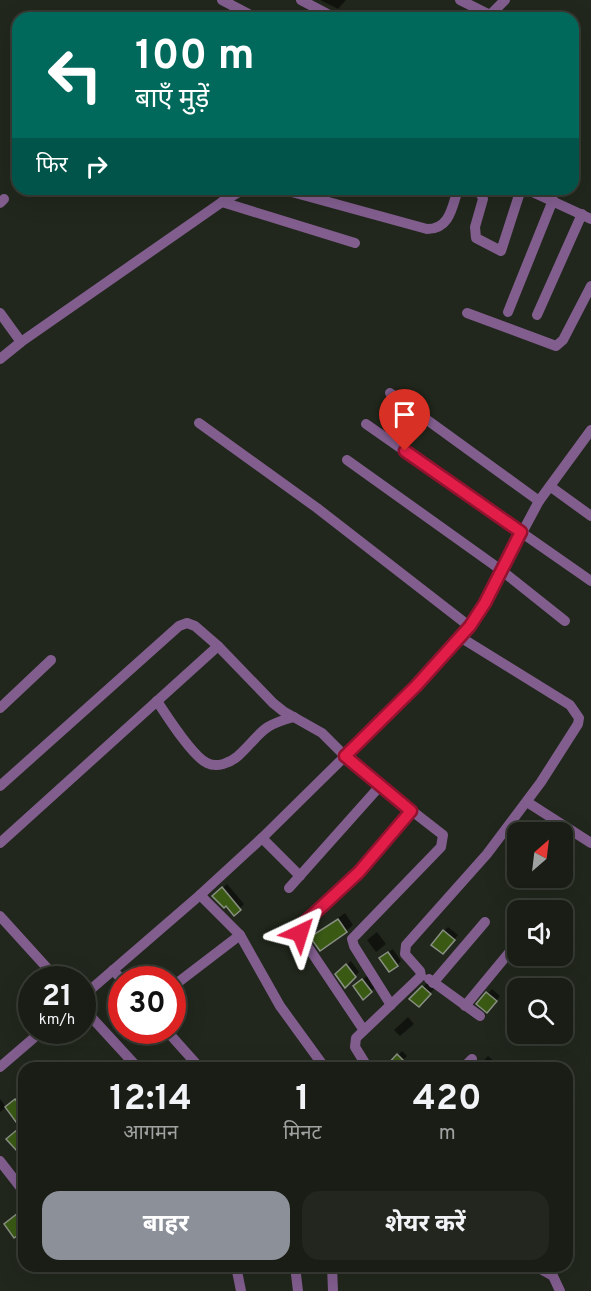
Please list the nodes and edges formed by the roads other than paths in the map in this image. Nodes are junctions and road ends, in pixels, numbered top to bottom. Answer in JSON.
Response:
{"nodes":[{"id":1,"x":222,"y":0,"type":"edge"},
{"id":2,"x":301,"y":0,"type":"edge"},
{"id":3,"x":460,"y":0,"type":"edge"},
{"id":4,"x":505,"y":0,"type":"edge"},
{"id":5,"x":245,"y":12,"type":"edge"},
{"id":6,"x":324,"y":12,"type":"edge"},
{"id":7,"x":480,"y":12,"type":"edge"},
{"id":8,"x":493,"y":12,"type":"edge"},
{"id":9,"x":233,"y":195,"type":"edge"},
{"id":10,"x":303,"y":195,"type":"edge"},
{"id":11,"x":456,"y":195,"type":"edge"},
{"id":12,"x":481,"y":195,"type":"edge"},
{"id":13,"x":519,"y":195,"type":"edge"},
{"id":14,"x":541,"y":195,"type":"edge"},
{"id":15,"x":553,"y":200,"type":"junction"},
{"id":16,"x":222,"y":202,"type":"junction"},
{"id":17,"x":586,"y":216,"type":"edge"},
{"id":18,"x":356,"y":243,"type":"dead end"},
{"id":19,"x":591,"y":286,"type":"edge"},
{"id":20,"x":508,"y":312,"type":"dead end"},
{"id":21,"x":467,"y":313,"type":"dead end"},
{"id":22,"x":0,"y":314,"type":"edge"},
{"id":23,"x":537,"y":315,"type":"dead end"},
{"id":24,"x":21,"y":342,"type":"junction"},
{"id":25,"x":0,"y":359,"type":"edge"},
{"id":26,"x":390,"y":393,"type":"dead end"},
{"id":27,"x":198,"y":423,"type":"dead end"},
{"id":28,"x":366,"y":424,"type":"dead end"},
{"id":29,"x":591,"y":430,"type":"edge"},
{"id":30,"x":347,"y":460,"type":"dead end"},
{"id":31,"x":550,"y":487,"type":"junction"},
{"id":32,"x":539,"y":501,"type":"junction"},
{"id":33,"x":591,"y":516,"type":"edge"},
{"id":34,"x":521,"y":532,"type":"junction"},
{"id":35,"x":501,"y":570,"type":"junction"},
{"id":36,"x":591,"y":581,"type":"edge"},
{"id":37,"x":565,"y":621,"type":"dead end"},
{"id":38,"x":470,"y":626,"type":"junction"},
{"id":39,"x":460,"y":637,"type":"junction"},
{"id":40,"x":218,"y":646,"type":"junction"},
{"id":41,"x":51,"y":660,"type":"dead end"},
{"id":42,"x":157,"y":701,"type":"junction"},
{"id":43,"x":0,"y":708,"type":"edge"},
{"id":44,"x":294,"y":717,"type":"junction"},
{"id":45,"x":345,"y":756,"type":"junction"},
{"id":46,"x":0,"y":786,"type":"edge"},
{"id":47,"x":380,"y":786,"type":"junction"},
{"id":48,"x":527,"y":802,"type":"junction"},
{"id":49,"x":411,"y":811,"type":"junction"},
{"id":50,"x":262,"y":838,"type":"junction"},
{"id":51,"x":0,"y":843,"type":"edge"},
{"id":52,"x":591,"y":843,"type":"edge"},
{"id":53,"x":300,"y":876,"type":"junction"},
{"id":54,"x":289,"y":888,"type":"dead end"},
{"id":55,"x":200,"y":895,"type":"junction"},
{"id":56,"x":0,"y":916,"type":"edge"},
{"id":57,"x":485,"y":922,"type":"dead end"},
{"id":58,"x":240,"y":935,"type":"junction"},
{"id":59,"x":507,"y":955,"type":"edge"},
{"id":60,"x":45,"y":966,"type":"edge"},
{"id":61,"x":118,"y":966,"type":"edge"},
{"id":62,"x":108,"y":974,"type":"edge"},
{"id":63,"x":421,"y":974,"type":"junction"},
{"id":64,"x":186,"y":976,"type":"edge"},
{"id":65,"x":433,"y":983,"type":"junction"},
{"id":66,"x":96,"y":985,"type":"edge"},
{"id":67,"x":391,"y":1005,"type":"junction"},
{"id":68,"x":465,"y":1006,"type":"junction"},
{"id":69,"x":480,"y":1017,"type":"dead end"},
{"id":70,"x":96,"y":1022,"type":"edge"},
{"id":71,"x":363,"y":1029,"type":"junction"},
{"id":72,"x":27,"y":1044,"type":"edge"},
{"id":73,"x":179,"y":1044,"type":"edge"},
{"id":74,"x":472,"y":1059,"type":"dead end"},
{"id":75,"x":132,"y":1062,"type":"edge"},
{"id":76,"x":195,"y":1062,"type":"edge"},
{"id":77,"x":321,"y":1062,"type":"edge"},
{"id":78,"x":364,"y":1062,"type":"edge"},
{"id":79,"x":469,"y":1062,"type":"edge"},
{"id":80,"x":0,"y":1067,"type":"edge"},
{"id":81,"x":0,"y":1161,"type":"edge"},
{"id":82,"x":18,"y":1184,"type":"edge"},
{"id":83,"x":237,"y":1272,"type":"edge"},
{"id":84,"x":296,"y":1272,"type":"edge"},
{"id":85,"x":332,"y":1272,"type":"edge"},
{"id":86,"x":546,"y":1272,"type":"edge"},
{"id":87,"x":241,"y":1291,"type":"edge"},
{"id":88,"x":298,"y":1291,"type":"edge"},
{"id":89,"x":333,"y":1291,"type":"edge"},
{"id":90,"x":560,"y":1291,"type":"edge"}],
"edges":[{"from":1,"to":5,"type":"street"},
{"from":2,"to":6,"type":"street"},
{"from":3,"to":7,"type":"street"},
{"from":4,"to":8,"type":"street"},
{"from":9,"to":16,"type":"street"},
{"from":10,"to":11,"type":"street"},
{"from":12,"to":13,"type":"street"},
{"from":14,"to":15,"type":"street"},
{"from":15,"to":17,"type":"street"},
{"from":15,"to":20,"type":"street"},
{"from":16,"to":18,"type":"street"},
{"from":16,"to":24,"type":"street"},
{"from":17,"to":23,"type":"street"},
{"from":19,"to":21,"type":"street"},
{"from":22,"to":24,"type":"street"},
{"from":24,"to":25,"type":"street"},
{"from":26,"to":32,"type":"street"},
{"from":27,"to":38,"type":"street"},
{"from":28,"to":34,"type":"street"},
{"from":29,"to":31,"type":"street"},
{"from":30,"to":35,"type":"street"},
{"from":31,"to":32,"type":"street"},
{"from":31,"to":33,"type":"street"},
{"from":32,"to":34,"type":"street"},
{"from":34,"to":35,"type":"street"},
{"from":34,"to":36,"type":"street"},
{"from":35,"to":37,"type":"street"},
{"from":35,"to":38,"type":"street"},
{"from":38,"to":39,"type":"street"},
{"from":39,"to":45,"type":"street"},
{"from":39,"to":48,"type":"street"},
{"from":40,"to":42,"type":"street"},
{"from":40,"to":44,"type":"street"},
{"from":40,"to":46,"type":"street"},
{"from":41,"to":43,"type":"street"},
{"from":42,"to":44,"type":"street"},
{"from":42,"to":51,"type":"street"},
{"from":44,"to":45,"type":"street"},
{"from":45,"to":47,"type":"street"},
{"from":45,"to":50,"type":"street"},
{"from":47,"to":49,"type":"street"},
{"from":47,"to":53,"type":"street"},
{"from":48,"to":52,"type":"street"},
{"from":48,"to":63,"type":"street"},
{"from":49,"to":67,"type":"street"},
{"from":49,"to":71,"type":"street"},
{"from":50,"to":53,"type":"street"},
{"from":50,"to":55,"type":"street"},
{"from":53,"to":54,"type":"street"},
{"from":55,"to":58,"type":"street"},
{"from":55,"to":61,"type":"street"},
{"from":56,"to":60,"type":"street"},
{"from":57,"to":65,"type":"street"},
{"from":58,"to":64,"type":"street"},
{"from":58,"to":77,"type":"street"},
{"from":59,"to":68,"type":"street"},
{"from":62,"to":66,"type":"street"},
{"from":63,"to":65,"type":"street"},
{"from":63,"to":67,"type":"street"},
{"from":65,"to":68,"type":"street"},
{"from":67,"to":71,"type":"street"},
{"from":68,"to":69,"type":"street"},
{"from":70,"to":75,"type":"street"},
{"from":71,"to":78,"type":"street"},
{"from":72,"to":80,"type":"street"},
{"from":73,"to":76,"type":"street"},
{"from":74,"to":79,"type":"street"},
{"from":81,"to":82,"type":"street"},
{"from":83,"to":87,"type":"street"},
{"from":84,"to":88,"type":"street"},
{"from":85,"to":89,"type":"street"},
{"from":86,"to":90,"type":"street"}]}
